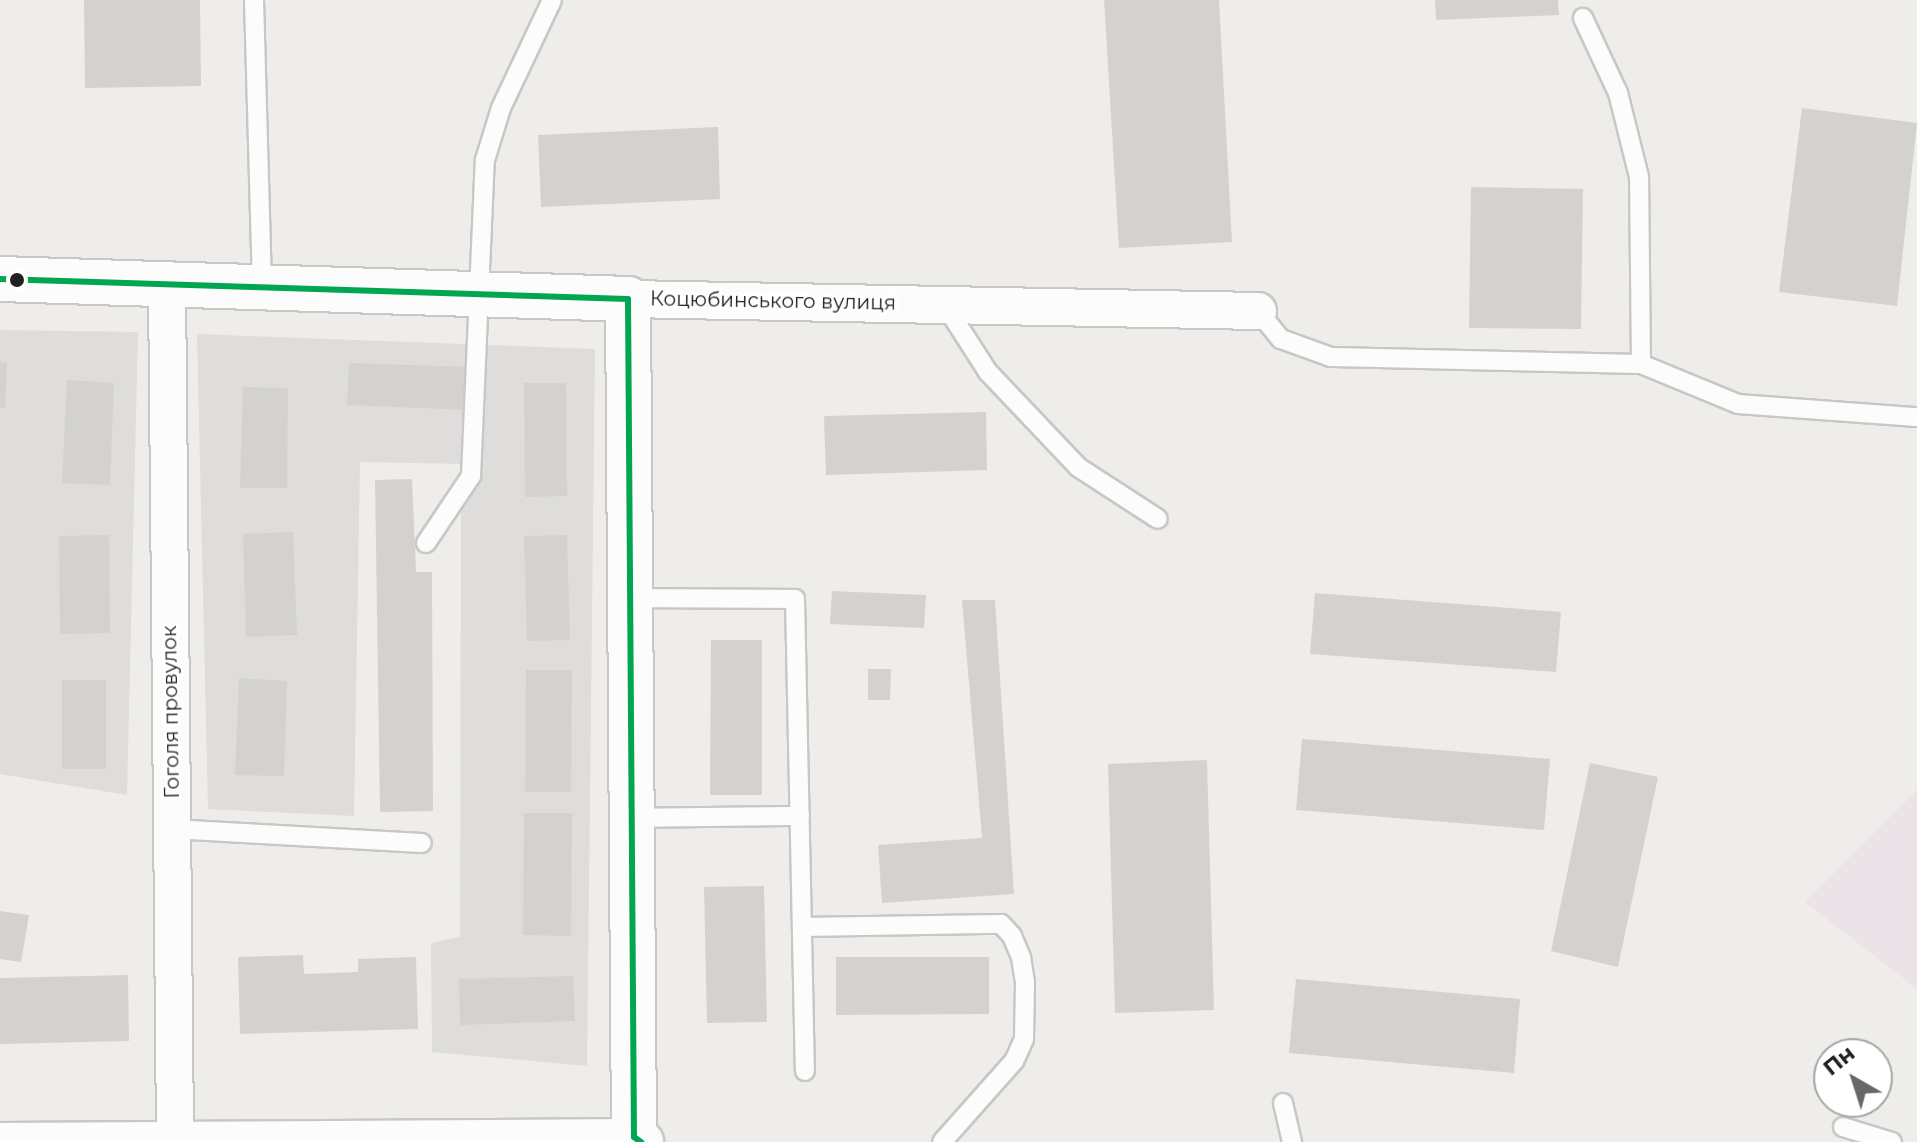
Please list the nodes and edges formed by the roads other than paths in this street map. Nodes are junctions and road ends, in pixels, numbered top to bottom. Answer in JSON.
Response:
{"nodes":[{"id":1,"x":254,"y":0,"type":"edge"},
{"id":2,"x":552,"y":0,"type":"edge"},
{"id":3,"x":1583,"y":18,"type":"dead end"},
{"id":4,"x":0,"y":279,"type":"edge"},
{"id":5,"x":167,"y":285,"type":"junction"},
{"id":6,"x":262,"y":288,"type":"junction"},
{"id":7,"x":480,"y":295,"type":"junction"},
{"id":8,"x":628,"y":299,"type":"junction"},
{"id":9,"x":944,"y":305,"type":"junction"},
{"id":10,"x":1258,"y":311,"type":"joint"},
{"id":11,"x":1641,"y":364,"type":"junction"},
{"id":12,"x":1917,"y":417,"type":"edge"},
{"id":13,"x":1158,"y":519,"type":"dead end"},
{"id":14,"x":426,"y":543,"type":"dead end"},
{"id":15,"x":630,"y":598,"type":"junction"},
{"id":16,"x":800,"y":816,"type":"junction"},
{"id":17,"x":631,"y":818,"type":"junction"},
{"id":18,"x":172,"y":829,"type":"junction"},
{"id":19,"x":422,"y":843,"type":"dead end"},
{"id":20,"x":802,"y":927,"type":"junction"},
{"id":21,"x":805,"y":1071,"type":"dead end"},
{"id":22,"x":1283,"y":1103,"type":"dead end"},
{"id":23,"x":1843,"y":1127,"type":"dead end"},
{"id":24,"x":175,"y":1140,"type":"junction"},
{"id":25,"x":636,"y":1140,"type":"edge"},
{"id":26,"x":0,"y":1141,"type":"edge"},
{"id":27,"x":105,"y":1141,"type":"edge"},
{"id":28,"x":942,"y":1142,"type":"edge"},
{"id":29,"x":1292,"y":1142,"type":"edge"},
{"id":30,"x":1892,"y":1142,"type":"edge"}],
"edges":[{"from":1,"to":6,"type":"lane"},
{"from":2,"to":7,"type":"lane"},
{"from":3,"to":11,"type":"lane"},
{"from":4,"to":5,"type":"street","name":"Коцюбинського вулиця"},
{"from":5,"to":6,"type":"street","name":"Коцюбинського вулиця"},
{"from":5,"to":18,"type":"street","name":"Гоголя провулок"},
{"from":6,"to":7,"type":"street","name":"Коцюбинського вулиця"},
{"from":7,"to":8,"type":"street","name":"Коцюбинського вулиця"},
{"from":7,"to":14,"type":"lane"},
{"from":8,"to":9,"type":"street","name":"Коцюбинського вулиця"},
{"from":8,"to":15,"type":"street"},
{"from":9,"to":10,"type":"street","name":"Коцюбинського вулиця"},
{"from":9,"to":13,"type":"lane"},
{"from":10,"to":11,"type":"lane"},
{"from":11,"to":12,"type":"lane"},
{"from":15,"to":16,"type":"lane"},
{"from":15,"to":17,"type":"street"},
{"from":16,"to":17,"type":"lane"},
{"from":16,"to":20,"type":"lane"},
{"from":17,"to":25,"type":"street"},
{"from":18,"to":19,"type":"lane"},
{"from":18,"to":24,"type":"street","name":"Гоголя провулок"},
{"from":20,"to":21,"type":"lane"},
{"from":20,"to":28,"type":"lane"},
{"from":22,"to":29,"type":"lane"},
{"from":23,"to":30,"type":"lane"},
{"from":24,"to":25,"type":"street"},
{"from":24,"to":27,"type":"street"},
{"from":26,"to":27,"type":"street"}]}
